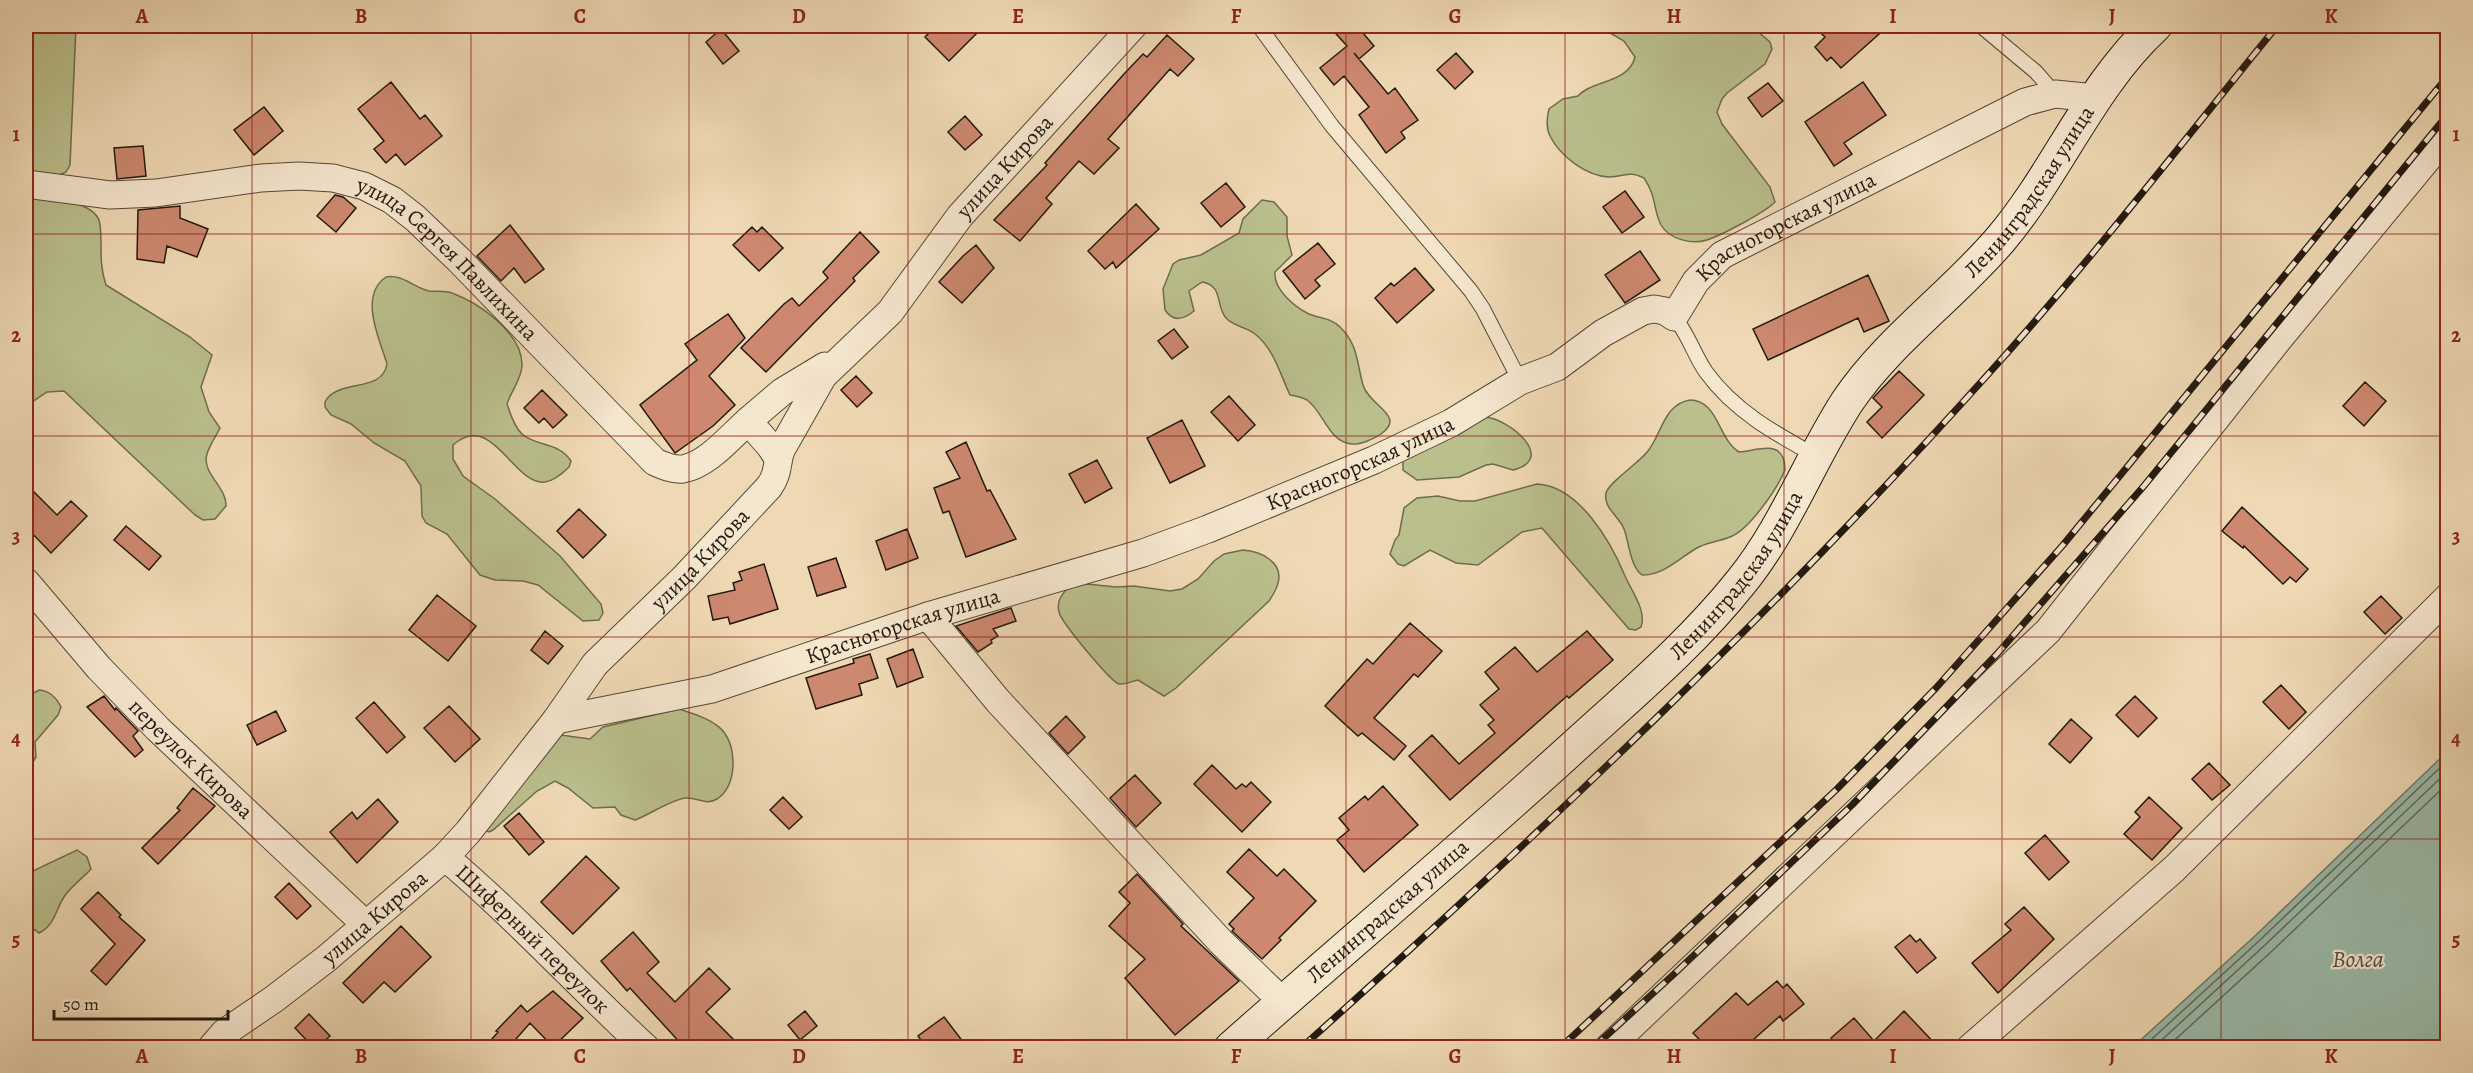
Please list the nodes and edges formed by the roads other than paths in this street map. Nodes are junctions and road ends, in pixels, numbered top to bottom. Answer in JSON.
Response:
{"nodes":[{"id":1,"x":1133,"y":26,"type":"edge"},
{"id":2,"x":1259,"y":26,"type":"edge"},
{"id":3,"x":1981,"y":26,"type":"edge"},
{"id":4,"x":2155,"y":26,"type":"edge"},
{"id":5,"x":2055,"y":94,"type":"junction"},
{"id":6,"x":2096,"y":98,"type":"junction"},
{"id":7,"x":2442,"y":151,"type":"edge"},
{"id":8,"x":26,"y":184,"type":"edge"},
{"id":9,"x":1674,"y":317,"type":"junction"},
{"id":10,"x":842,"y":356,"type":"junction"},
{"id":11,"x":1520,"y":381,"type":"junction"},
{"id":12,"x":748,"y":421,"type":"junction"},
{"id":13,"x":1816,"y":456,"type":"junction"},
{"id":14,"x":778,"y":458,"type":"junction"},
{"id":15,"x":26,"y":582,"type":"edge"},
{"id":16,"x":2448,"y":597,"type":"edge"},
{"id":17,"x":928,"y":616,"type":"junction"},
{"id":18,"x":556,"y":720,"type":"junction"},
{"id":19,"x":445,"y":857,"type":"junction"},
{"id":20,"x":365,"y":924,"type":"junction"},
{"id":21,"x":1283,"y":1002,"type":"junction"},
{"id":22,"x":211,"y":1047,"type":"edge"},
{"id":23,"x":646,"y":1047,"type":"edge"},
{"id":24,"x":1232,"y":1047,"type":"edge"},
{"id":25,"x":1608,"y":1047,"type":"edge"},
{"id":26,"x":1970,"y":1047,"type":"edge"}],
"edges":[{"from":1,"to":10,"type":"street","name":"улица Кирова"},
{"from":2,"to":11,"type":"lane"},
{"from":3,"to":5,"type":"lane"},
{"from":4,"to":6,"type":"main road","name":"Ленинградская улица"},
{"from":5,"to":6,"type":"street","name":"Красногорская улица"},
{"from":5,"to":9,"type":"street","name":"Красногорская улица"},
{"from":6,"to":13,"type":"main road","name":"Ленинградская улица"},
{"from":7,"to":25,"type":"street"},
{"from":8,"to":12,"type":"street","name":"улица Сергея Павлихина"},
{"from":9,"to":11,"type":"street","name":"Красногорская улица"},
{"from":9,"to":13,"type":"lane"},
{"from":10,"to":12,"type":"street","name":"улица Сергея Павлихина"},
{"from":10,"to":14,"type":"street","name":"улица Кирова"},
{"from":11,"to":17,"type":"street","name":"Красногорская улица"},
{"from":12,"to":14,"type":"street"},
{"from":13,"to":21,"type":"main road","name":"Ленинградская улица"},
{"from":14,"to":18,"type":"street","name":"улица Кирова"},
{"from":15,"to":20,"type":"street","name":"переулок Кирова"},
{"from":16,"to":26,"type":"street"},
{"from":17,"to":18,"type":"street","name":"Красногорская улица"},
{"from":17,"to":21,"type":"street"},
{"from":18,"to":19,"type":"street","name":"улица Кирова"},
{"from":19,"to":20,"type":"street","name":"улица Кирова"},
{"from":19,"to":23,"type":"street","name":"Шиферный переулок"},
{"from":20,"to":22,"type":"street","name":"улица Кирова"},
{"from":21,"to":24,"type":"main road","name":"Ленинградская улица"}]}
